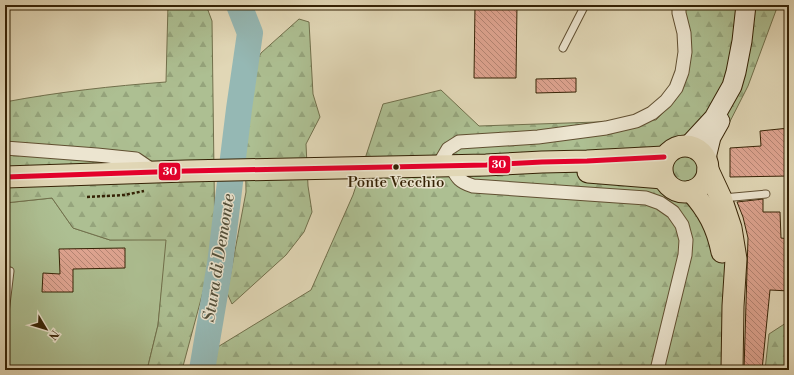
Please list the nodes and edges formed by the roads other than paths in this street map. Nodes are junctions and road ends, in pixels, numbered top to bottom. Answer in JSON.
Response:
{"nodes":[{"id":1,"x":585,"y":5,"type":"edge"},
{"id":2,"x":679,"y":5,"type":"edge"},
{"id":3,"x":746,"y":5,"type":"edge"},
{"id":4,"x":563,"y":48,"type":"dead end"},
{"id":5,"x":5,"y":148,"type":"edge"},
{"id":6,"x":664,"y":157,"type":"junction"},
{"id":7,"x":701,"y":158,"type":"junction"},
{"id":8,"x":486,"y":165,"type":"junction"},
{"id":9,"x":444,"y":166,"type":"junction"},
{"id":10,"x":155,"y":172,"type":"junction"},
{"id":11,"x":5,"y":176,"type":"edge"},
{"id":12,"x":663,"y":178,"type":"junction"},
{"id":13,"x":693,"y":194,"type":"junction"},
{"id":14,"x":766,"y":194,"type":"dead end"},
{"id":15,"x":721,"y":198,"type":"junction"},
{"id":16,"x":10,"y":271,"type":"dead end"},
{"id":17,"x":733,"y":306,"type":"junction"},
{"id":18,"x":5,"y":313,"type":"edge"},
{"id":19,"x":657,"y":370,"type":"edge"},
{"id":20,"x":732,"y":370,"type":"edge"}],
"edges":[{"from":1,"to":4,"type":"lane"},
{"from":2,"to":9,"type":"street"},
{"from":3,"to":7,"type":"main road"},
{"from":5,"to":10,"type":"street"},
{"from":6,"to":7,"type":"main road"},
{"from":6,"to":8,"type":"main road"},
{"from":6,"to":12,"type":"main road"},
{"from":7,"to":13,"type":"main road"},
{"from":7,"to":15,"type":"main road"},
{"from":8,"to":9,"type":"main road"},
{"from":8,"to":12,"type":"main road"},
{"from":9,"to":10,"type":"main road"},
{"from":9,"to":19,"type":"street"},
{"from":10,"to":11,"type":"main road"},
{"from":12,"to":13,"type":"main road"},
{"from":13,"to":15,"type":"street"},
{"from":13,"to":17,"type":"main road"},
{"from":14,"to":15,"type":"lane"},
{"from":15,"to":17,"type":"main road"},
{"from":16,"to":18,"type":"lane"},
{"from":17,"to":20,"type":"main road"}]}
